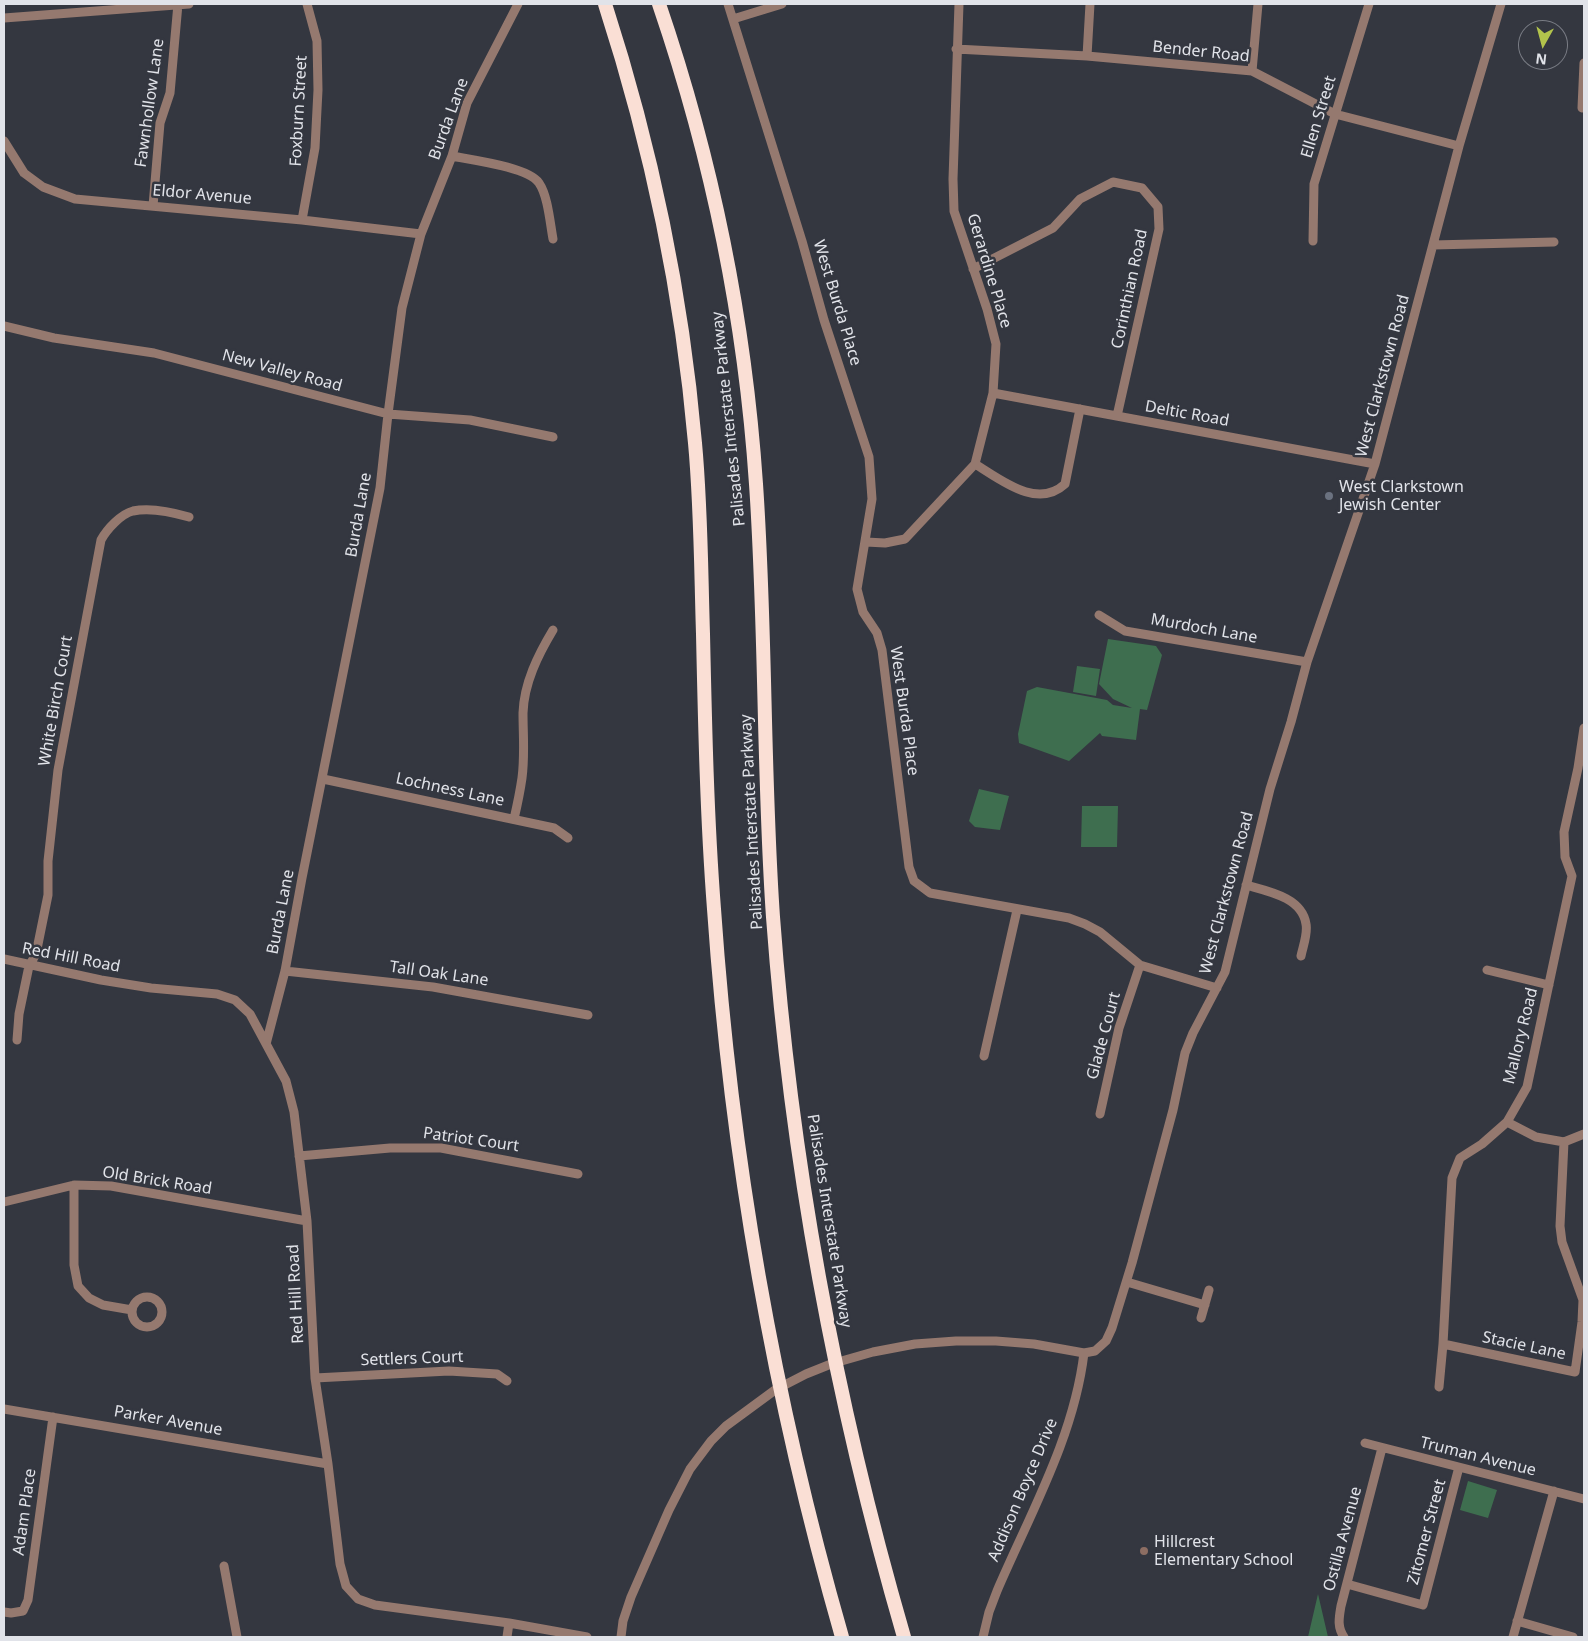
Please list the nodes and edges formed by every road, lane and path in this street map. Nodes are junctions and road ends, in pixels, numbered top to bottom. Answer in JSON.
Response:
{"nodes":[{"id":1,"x":178,"y":4,"type":"edge"},
{"id":2,"x":189,"y":4,"type":"edge"},
{"id":3,"x":307,"y":4,"type":"edge"},
{"id":4,"x":518,"y":4,"type":"edge"},
{"id":5,"x":605,"y":4,"type":"edge"},
{"id":6,"x":659,"y":4,"type":"edge"},
{"id":7,"x":728,"y":4,"type":"edge"},
{"id":8,"x":782,"y":4,"type":"edge"},
{"id":9,"x":959,"y":4,"type":"edge"},
{"id":10,"x":1090,"y":4,"type":"edge"},
{"id":11,"x":1258,"y":4,"type":"edge"},
{"id":12,"x":1369,"y":4,"type":"edge"},
{"id":13,"x":1501,"y":4,"type":"edge"},
{"id":14,"x":4,"y":18,"type":"edge"},
{"id":15,"x":733,"y":19,"type":"junction"},
{"id":16,"x":956,"y":49,"type":"junction"},
{"id":17,"x":1087,"y":56,"type":"junction"},
{"id":18,"x":1584,"y":63,"type":"edge"},
{"id":19,"x":1252,"y":71,"type":"junction"},
{"id":20,"x":1582,"y":108,"type":"dead end"},
{"id":21,"x":1334,"y":114,"type":"junction"},
{"id":22,"x":4,"y":140,"type":"edge"},
{"id":23,"x":1458,"y":146,"type":"junction"},
{"id":24,"x":452,"y":156,"type":"junction"},
{"id":25,"x":153,"y":206,"type":"junction"},
{"id":26,"x":302,"y":220,"type":"junction"},
{"id":27,"x":422,"y":234,"type":"junction"},
{"id":28,"x":553,"y":239,"type":"dead end"},
{"id":29,"x":1313,"y":241,"type":"dead end"},
{"id":30,"x":1554,"y":242,"type":"dead end"},
{"id":31,"x":1433,"y":245,"type":"junction"},
{"id":32,"x":974,"y":269,"type":"junction"},
{"id":33,"x":4,"y":326,"type":"edge"},
{"id":34,"x":993,"y":393,"type":"junction"},
{"id":35,"x":1080,"y":410,"type":"junction"},
{"id":36,"x":388,"y":414,"type":"junction"},
{"id":37,"x":1117,"y":416,"type":"junction"},
{"id":38,"x":554,"y":437,"type":"dead end"},
{"id":39,"x":975,"y":464,"type":"junction"},
{"id":40,"x":1375,"y":464,"type":"junction"},
{"id":41,"x":189,"y":517,"type":"dead end"},
{"id":42,"x":866,"y":542,"type":"junction"},
{"id":43,"x":1099,"y":615,"type":"dead end"},
{"id":44,"x":553,"y":630,"type":"dead end"},
{"id":45,"x":1307,"y":662,"type":"junction"},
{"id":46,"x":1584,"y":728,"type":"edge"},
{"id":47,"x":1581,"y":769,"type":"edge"},
{"id":48,"x":323,"y":779,"type":"junction"},
{"id":49,"x":514,"y":819,"type":"junction"},
{"id":50,"x":568,"y":838,"type":"dead end"},
{"id":51,"x":1246,"y":885,"type":"junction"},
{"id":52,"x":1017,"y":910,"type":"junction"},
{"id":53,"x":1301,"y":956,"type":"dead end"},
{"id":54,"x":4,"y":960,"type":"edge"},
{"id":55,"x":1140,"y":965,"type":"junction"},
{"id":56,"x":29,"y":966,"type":"junction"},
{"id":57,"x":1487,"y":970,"type":"dead end"},
{"id":58,"x":285,"y":971,"type":"junction"},
{"id":59,"x":1549,"y":985,"type":"junction"},
{"id":60,"x":1217,"y":988,"type":"junction"},
{"id":61,"x":588,"y":1014,"type":"dead end"},
{"id":62,"x":17,"y":1040,"type":"dead end"},
{"id":63,"x":266,"y":1044,"type":"junction"},
{"id":64,"x":984,"y":1056,"type":"dead end"},
{"id":65,"x":1100,"y":1114,"type":"dead end"},
{"id":66,"x":1507,"y":1122,"type":"junction"},
{"id":67,"x":1584,"y":1134,"type":"edge"},
{"id":68,"x":1564,"y":1142,"type":"junction"},
{"id":69,"x":299,"y":1156,"type":"junction"},
{"id":70,"x":578,"y":1174,"type":"dead end"},
{"id":71,"x":74,"y":1185,"type":"junction"},
{"id":72,"x":4,"y":1202,"type":"edge"},
{"id":73,"x":307,"y":1222,"type":"junction"},
{"id":74,"x":1127,"y":1282,"type":"junction"},
{"id":75,"x":1209,"y":1290,"type":"dead end"},
{"id":76,"x":1204,"y":1305,"type":"junction"},
{"id":77,"x":132,"y":1310,"type":"dead end"},
{"id":78,"x":1200,"y":1318,"type":"dead end"},
{"id":79,"x":1443,"y":1344,"type":"junction"},
{"id":80,"x":1084,"y":1353,"type":"junction"},
{"id":81,"x":315,"y":1378,"type":"junction"},
{"id":82,"x":508,"y":1381,"type":"dead end"},
{"id":83,"x":1439,"y":1387,"type":"dead end"},
{"id":84,"x":4,"y":1408,"type":"edge"},
{"id":85,"x":53,"y":1416,"type":"junction"},
{"id":86,"x":1365,"y":1443,"type":"dead end"},
{"id":87,"x":1382,"y":1448,"type":"junction"},
{"id":88,"x":328,"y":1464,"type":"junction"},
{"id":89,"x":1459,"y":1467,"type":"junction"},
{"id":90,"x":1554,"y":1491,"type":"junction"},
{"id":91,"x":1584,"y":1499,"type":"edge"},
{"id":92,"x":224,"y":1566,"type":"dead end"},
{"id":93,"x":1346,"y":1584,"type":"junction"},
{"id":94,"x":4,"y":1612,"type":"edge"},
{"id":95,"x":1517,"y":1622,"type":"junction"},
{"id":96,"x":509,"y":1623,"type":"junction"},
{"id":97,"x":237,"y":1637,"type":"edge"},
{"id":98,"x":507,"y":1637,"type":"edge"},
{"id":99,"x":587,"y":1637,"type":"edge"},
{"id":100,"x":621,"y":1637,"type":"edge"},
{"id":101,"x":842,"y":1637,"type":"edge"},
{"id":102,"x":904,"y":1637,"type":"edge"},
{"id":103,"x":983,"y":1637,"type":"edge"},
{"id":104,"x":1344,"y":1637,"type":"edge"},
{"id":105,"x":1513,"y":1637,"type":"edge"},
{"id":106,"x":1573,"y":1637,"type":"edge"}],
"edges":[{"from":1,"to":2,"type":"street"},
{"from":1,"to":14,"type":"street"},
{"from":1,"to":25,"type":"street","name":"Fawnhollow Lane"},
{"from":3,"to":26,"type":"street","name":"Foxburn Street"},
{"from":4,"to":24,"type":"street","name":"Burda Lane"},
{"from":5,"to":101,"type":"highway"},
{"from":6,"to":102,"type":"highway","name":"Palisades Interstate Parkway"},
{"from":7,"to":15,"type":"street","name":"West Burda Place"},
{"from":8,"to":15,"type":"street"},
{"from":9,"to":16,"type":"street","name":"Gerardine Place"},
{"from":10,"to":17,"type":"street"},
{"from":11,"to":19,"type":"street"},
{"from":12,"to":21,"type":"street","name":"Ellen Street"},
{"from":13,"to":23,"type":"street","name":"West Clarkstown Road"},
{"from":15,"to":42,"type":"street","name":"West Burda Place"},
{"from":16,"to":17,"type":"street","name":"Bender Road"},
{"from":16,"to":32,"type":"street","name":"Gerardine Place"},
{"from":17,"to":19,"type":"street","name":"Bender Road"},
{"from":18,"to":20,"type":"street"},
{"from":19,"to":21,"type":"street","name":"Bender Road"},
{"from":21,"to":23,"type":"street","name":"Bender Road"},
{"from":21,"to":29,"type":"street","name":"Ellen Street"},
{"from":22,"to":25,"type":"street","name":"Eldor Avenue"},
{"from":23,"to":31,"type":"street","name":"West Clarkstown Road"},
{"from":24,"to":27,"type":"street","name":"Burda Lane"},
{"from":24,"to":28,"type":"street"},
{"from":25,"to":26,"type":"street","name":"Eldor Avenue"},
{"from":26,"to":27,"type":"street","name":"Eldor Avenue"},
{"from":27,"to":36,"type":"street","name":"Burda Lane"},
{"from":30,"to":31,"type":"street"},
{"from":31,"to":40,"type":"street","name":"West Clarkstown Road"},
{"from":32,"to":34,"type":"street","name":"Gerardine Place"},
{"from":32,"to":37,"type":"street","name":"Corinthian Road"},
{"from":33,"to":36,"type":"street","name":"New Valley Road"},
{"from":34,"to":35,"type":"street","name":"Deltic Road"},
{"from":34,"to":39,"type":"street","name":"Gerardine Place"},
{"from":35,"to":37,"type":"street","name":"Deltic Road"},
{"from":35,"to":39,"type":"street"},
{"from":36,"to":38,"type":"street","name":"New Valley Road"},
{"from":36,"to":48,"type":"street","name":"Burda Lane"},
{"from":37,"to":40,"type":"street","name":"Deltic Road"},
{"from":39,"to":42,"type":"street","name":"Gerardine Place"},
{"from":40,"to":45,"type":"street","name":"West Clarkstown Road"},
{"from":41,"to":56,"type":"street","name":"White Birch Court"},
{"from":42,"to":52,"type":"street","name":"West Burda Place"},
{"from":43,"to":45,"type":"street","name":"Murdoch Lane"},
{"from":44,"to":49,"type":"street"},
{"from":45,"to":51,"type":"street","name":"West Clarkstown Road"},
{"from":46,"to":47,"type":"street","name":"Mallory Road"},
{"from":47,"to":59,"type":"street","name":"Mallory Road"},
{"from":48,"to":49,"type":"street","name":"Lochness Lane"},
{"from":48,"to":58,"type":"street","name":"Burda Lane"},
{"from":49,"to":50,"type":"street","name":"Lochness Lane"},
{"from":51,"to":53,"type":"street"},
{"from":51,"to":60,"type":"street","name":"West Clarkstown Road"},
{"from":52,"to":55,"type":"street","name":"West Burda Place"},
{"from":52,"to":64,"type":"street"},
{"from":54,"to":56,"type":"street","name":"Red Hill Road"},
{"from":55,"to":60,"type":"street","name":"West Burda Place"},
{"from":55,"to":65,"type":"street","name":"Glade Court"},
{"from":56,"to":62,"type":"street","name":"White Birch Court"},
{"from":56,"to":63,"type":"street","name":"Red Hill Road"},
{"from":57,"to":59,"type":"street"},
{"from":58,"to":61,"type":"street","name":"Tall Oak Lane"},
{"from":58,"to":63,"type":"street","name":"Burda Lane"},
{"from":59,"to":66,"type":"street","name":"Mallory Road"},
{"from":60,"to":74,"type":"street","name":"West Clarkstown Road"},
{"from":63,"to":69,"type":"street","name":"Red Hill Road"},
{"from":66,"to":68,"type":"street"},
{"from":66,"to":79,"type":"street","name":"Mallory Road"},
{"from":67,"to":68,"type":"street"},
{"from":68,"to":79,"type":"street","name":"Stacie Lane"},
{"from":69,"to":70,"type":"street","name":"Patriot Court"},
{"from":69,"to":73,"type":"street","name":"Red Hill Road"},
{"from":71,"to":72,"type":"street","name":"Old Brick Road"},
{"from":71,"to":73,"type":"street","name":"Old Brick Road"},
{"from":71,"to":77,"type":"street"},
{"from":73,"to":81,"type":"street","name":"Red Hill Road"},
{"from":74,"to":76,"type":"street"},
{"from":74,"to":80,"type":"street","name":"West Clarkstown Road"},
{"from":75,"to":76,"type":"street"},
{"from":76,"to":78,"type":"street"},
{"from":79,"to":83,"type":"street","name":"Mallory Road"},
{"from":80,"to":100,"type":"street"},
{"from":80,"to":103,"type":"street","name":"Addison Boyce Drive"},
{"from":81,"to":82,"type":"street","name":"Settlers Court"},
{"from":81,"to":88,"type":"street","name":"Red Hill Road"},
{"from":84,"to":85,"type":"street","name":"Parker Avenue"},
{"from":85,"to":88,"type":"street","name":"Parker Avenue"},
{"from":85,"to":94,"type":"street","name":"Adam Place"},
{"from":86,"to":87,"type":"street","name":"Truman Avenue"},
{"from":87,"to":89,"type":"street","name":"Truman Avenue"},
{"from":87,"to":93,"type":"street","name":"Ostilla Avenue"},
{"from":88,"to":96,"type":"street","name":"Red Hill Road"},
{"from":89,"to":90,"type":"street","name":"Truman Avenue"},
{"from":89,"to":93,"type":"street","name":"Zitomer Street"},
{"from":90,"to":91,"type":"street","name":"Truman Avenue"},
{"from":90,"to":95,"type":"street"},
{"from":92,"to":97,"type":"street"},
{"from":93,"to":104,"type":"street","name":"Ostilla Avenue"},
{"from":95,"to":105,"type":"street"},
{"from":95,"to":106,"type":"street"},
{"from":96,"to":98,"type":"street"},
{"from":96,"to":99,"type":"street","name":"Red Hill Road"}]}
